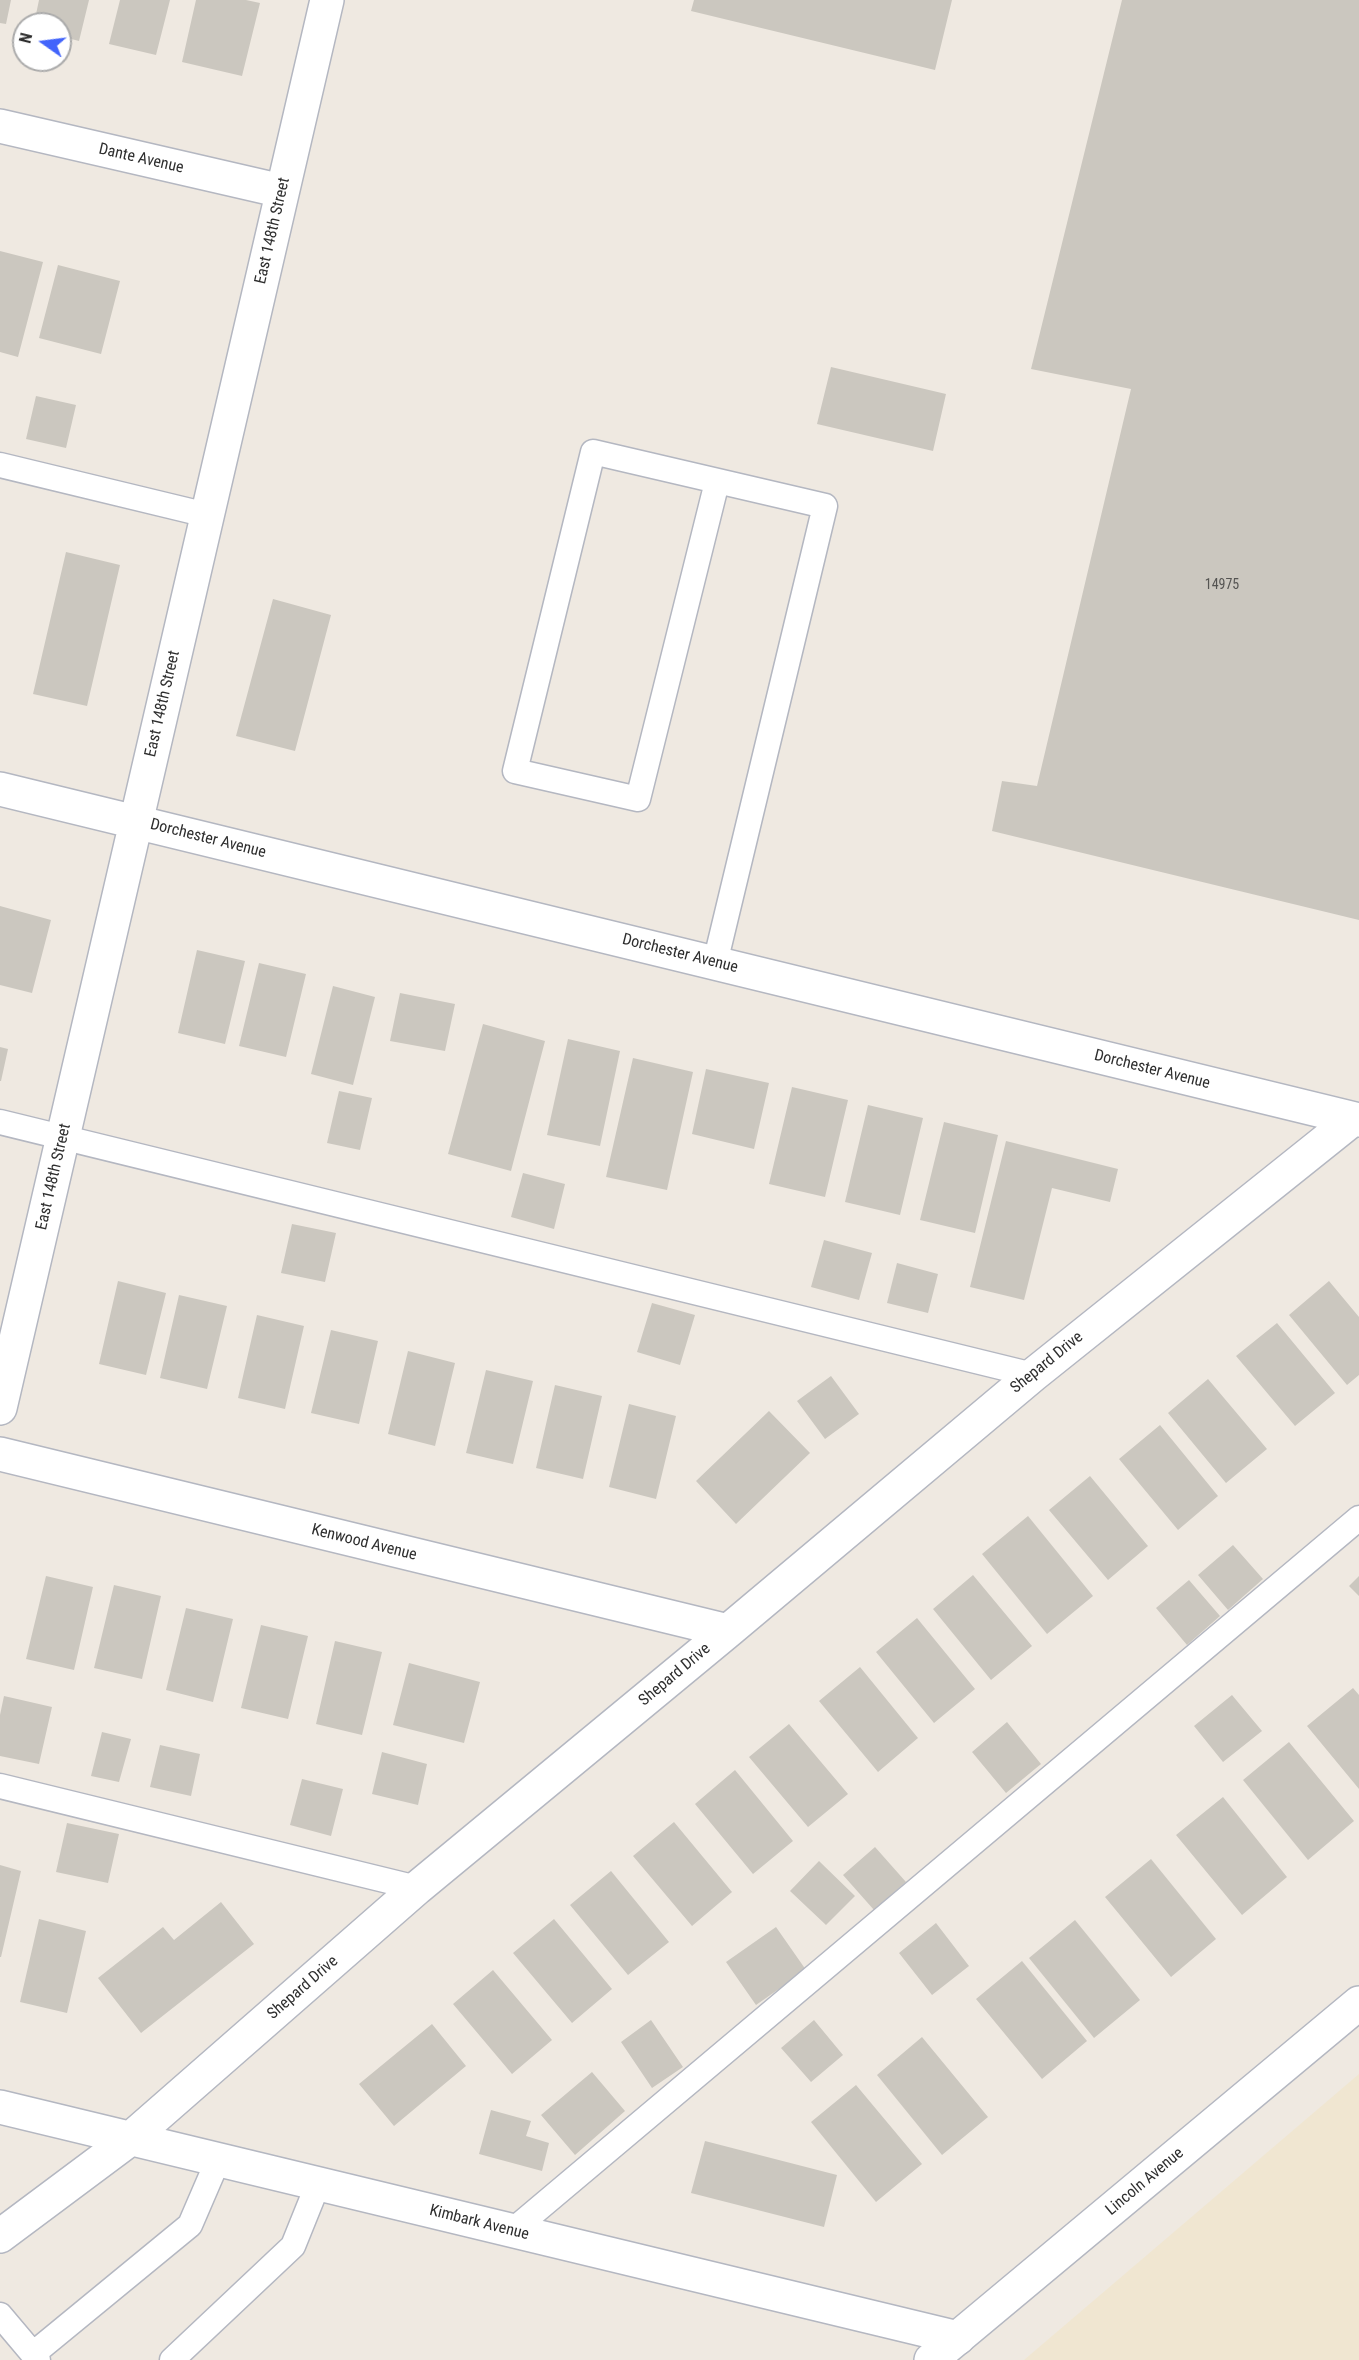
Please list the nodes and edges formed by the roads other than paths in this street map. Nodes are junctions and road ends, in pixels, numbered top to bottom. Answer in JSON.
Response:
{"nodes":[{"id":1,"x":327,"y":0,"type":"edge"},
{"id":2,"x":0,"y":126,"type":"edge"},
{"id":3,"x":282,"y":191,"type":"junction"},
{"id":4,"x":0,"y":465,"type":"edge"},
{"id":5,"x":717,"y":482,"type":"junction"},
{"id":6,"x":207,"y":515,"type":"junction"},
{"id":7,"x":0,"y":789,"type":"edge"},
{"id":8,"x":136,"y":821,"type":"junction"},
{"id":9,"x":715,"y":963,"type":"junction"},
{"id":10,"x":1356,"y":1120,"type":"edge"},
{"id":11,"x":0,"y":1122,"type":"edge"},
{"id":12,"x":63,"y":1137,"type":"junction"},
{"id":13,"x":1033,"y":1375,"type":"junction"},
{"id":14,"x":0,"y":1408,"type":"edge"},
{"id":15,"x":0,"y":1454,"type":"edge"},
{"id":16,"x":1359,"y":1518,"type":"edge"},
{"id":17,"x":728,"y":1631,"type":"junction"},
{"id":18,"x":0,"y":1786,"type":"edge"},
{"id":19,"x":417,"y":1888,"type":"junction"},
{"id":20,"x":1359,"y":2003,"type":"edge"},
{"id":21,"x":0,"y":2107,"type":"edge"},
{"id":22,"x":130,"y":2139,"type":"junction"},
{"id":23,"x":218,"y":2160,"type":"junction"},
{"id":24,"x":318,"y":2184,"type":"junction"},
{"id":25,"x":512,"y":2231,"type":"junction"},
{"id":26,"x":0,"y":2236,"type":"edge"},
{"id":27,"x":0,"y":2315,"type":"edge"},
{"id":28,"x":958,"y":2338,"type":"junction"},
{"id":29,"x":35,"y":2357,"type":"edge"},
{"id":30,"x":172,"y":2360,"type":"edge"},
{"id":31,"x":931,"y":2360,"type":"edge"}],
"edges":[{"from":1,"to":3,"type":"street","name":"East 148th Street"},
{"from":2,"to":3,"type":"street","name":"Dante Avenue"},
{"from":3,"to":6,"type":"street","name":"East 148th Street"},
{"from":4,"to":6,"type":"lane"},
{"from":5,"to":5,"type":"lane"},
{"from":5,"to":9,"type":"lane"},
{"from":6,"to":8,"type":"street","name":"East 148th Street"},
{"from":7,"to":8,"type":"street","name":"Dorchester Avenue"},
{"from":8,"to":9,"type":"street","name":"Dorchester Avenue"},
{"from":8,"to":12,"type":"street","name":"East 148th Street"},
{"from":9,"to":10,"type":"street","name":"Dorchester Avenue"},
{"from":10,"to":13,"type":"street","name":"Shepard Drive"},
{"from":11,"to":12,"type":"lane"},
{"from":12,"to":13,"type":"lane"},
{"from":12,"to":14,"type":"street","name":"East 148th Street"},
{"from":13,"to":17,"type":"street","name":"Shepard Drive"},
{"from":15,"to":17,"type":"street","name":"Kenwood Avenue"},
{"from":16,"to":25,"type":"lane"},
{"from":17,"to":19,"type":"street","name":"Shepard Drive"},
{"from":18,"to":19,"type":"lane"},
{"from":19,"to":22,"type":"street","name":"Shepard Drive"},
{"from":20,"to":28,"type":"street","name":"Lincoln Avenue"},
{"from":21,"to":22,"type":"street","name":"Kimbark Avenue"},
{"from":22,"to":23,"type":"street","name":"Kimbark Avenue"},
{"from":22,"to":26,"type":"street","name":"Shepard Drive"},
{"from":23,"to":24,"type":"street","name":"Kimbark Avenue"},
{"from":23,"to":29,"type":"lane"},
{"from":24,"to":25,"type":"street","name":"Kimbark Avenue"},
{"from":24,"to":30,"type":"lane"},
{"from":25,"to":28,"type":"street","name":"Kimbark Avenue"},
{"from":27,"to":29,"type":"lane"},
{"from":28,"to":31,"type":"street","name":"Lincoln Avenue"}]}
